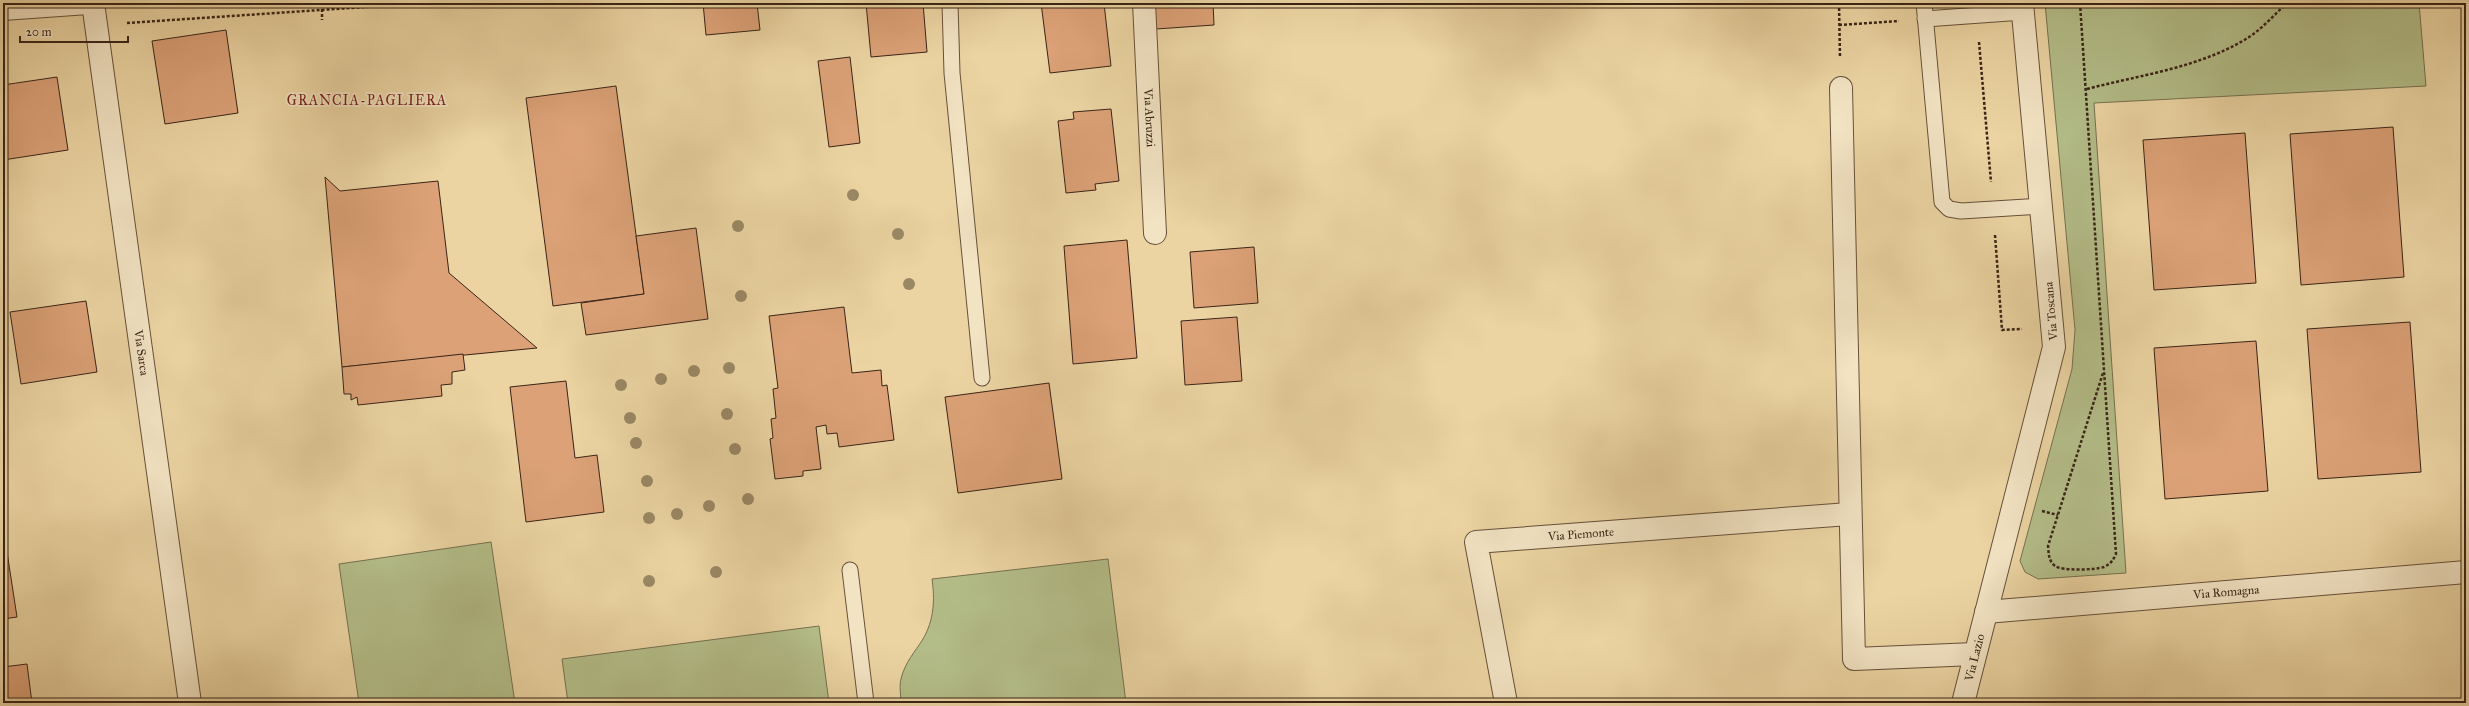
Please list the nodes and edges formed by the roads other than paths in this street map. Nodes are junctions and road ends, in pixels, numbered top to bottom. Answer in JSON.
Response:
{"nodes":[{"id":1,"x":88,"y":3,"type":"edge"},
{"id":2,"x":94,"y":3,"type":"edge"},
{"id":3,"x":950,"y":3,"type":"edge"},
{"id":4,"x":1144,"y":3,"type":"edge"},
{"id":5,"x":1924,"y":3,"type":"edge"},
{"id":6,"x":2022,"y":7,"type":"edge"},
{"id":7,"x":3,"y":9,"type":"edge"},
{"id":8,"x":1925,"y":19,"type":"junction"},
{"id":9,"x":1841,"y":88,"type":"road end"},
{"id":10,"x":2042,"y":206,"type":"junction"},
{"id":11,"x":1155,"y":233,"type":"dead end"},
{"id":12,"x":982,"y":378,"type":"dead end"},
{"id":13,"x":1850,"y":514,"type":"junction"},
{"id":14,"x":850,"y":570,"type":"dead end"},
{"id":15,"x":2466,"y":572,"type":"edge"},
{"id":16,"x":1986,"y":612,"type":"junction"},
{"id":17,"x":1975,"y":654,"type":"junction"},
{"id":18,"x":190,"y":703,"type":"edge"},
{"id":19,"x":866,"y":703,"type":"edge"},
{"id":20,"x":1506,"y":703,"type":"edge"},
{"id":21,"x":1963,"y":703,"type":"edge"}],
"edges":[{"from":1,"to":7,"type":"street"},
{"from":2,"to":18,"type":"street","name":"Via Sarca"},
{"from":3,"to":12,"type":"lane"},
{"from":4,"to":11,"type":"street","name":"Via Abruzzi"},
{"from":5,"to":8,"type":"lane"},
{"from":6,"to":8,"type":"lane"},
{"from":6,"to":10,"type":"street","name":"Via Toscana"},
{"from":8,"to":10,"type":"lane"},
{"from":9,"to":13,"type":"street"},
{"from":10,"to":16,"type":"street","name":"Via Toscana"},
{"from":13,"to":17,"type":"street"},
{"from":13,"to":20,"type":"street","name":"Via Piemonte"},
{"from":14,"to":19,"type":"lane"},
{"from":15,"to":16,"type":"street","name":"Via Romagna"},
{"from":16,"to":17,"type":"street","name":"Via Lazio"},
{"from":17,"to":21,"type":"street","name":"Via Lazio"}]}
